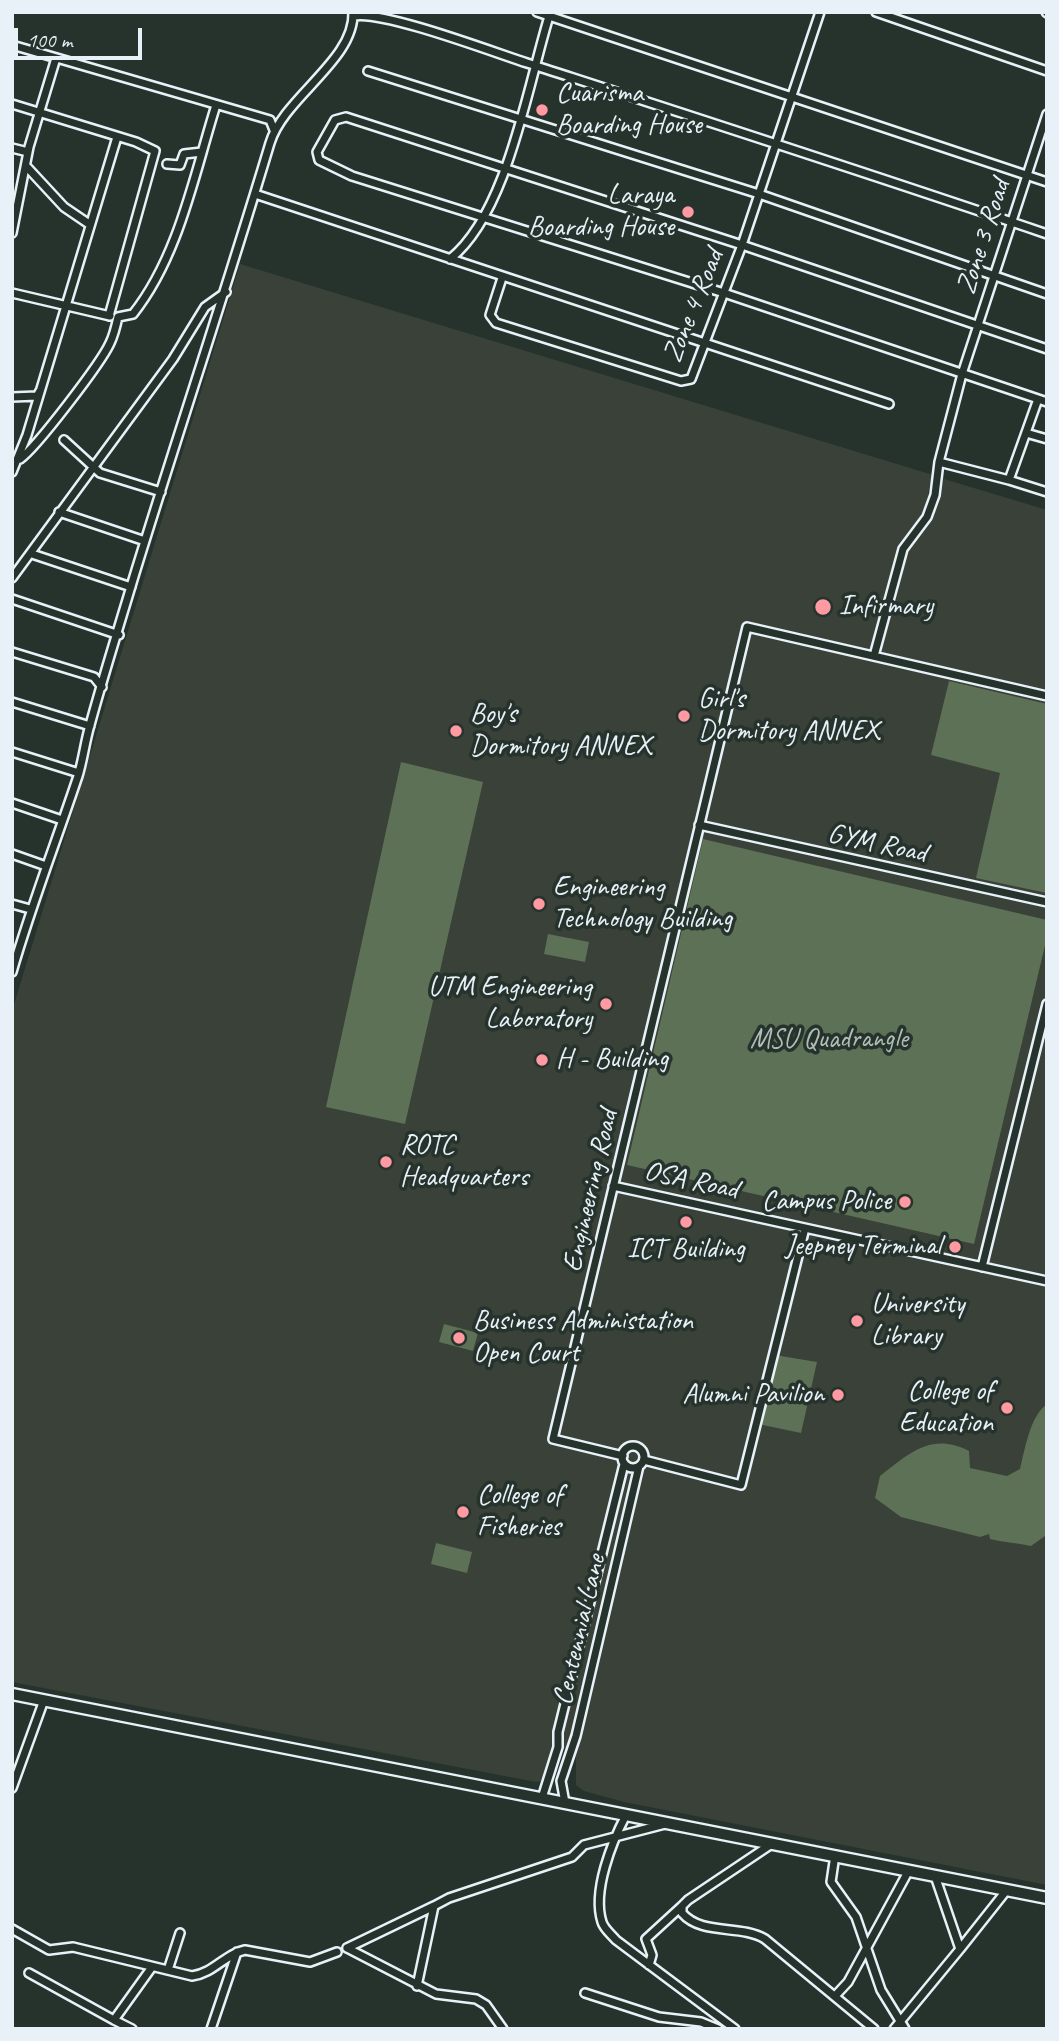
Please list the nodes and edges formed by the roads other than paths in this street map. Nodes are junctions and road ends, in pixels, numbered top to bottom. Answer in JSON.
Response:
{"nodes":[{"id":1,"x":537,"y":12,"type":"edge"},
{"id":2,"x":820,"y":12,"type":"edge"},
{"id":3,"x":876,"y":12,"type":"edge"},
{"id":4,"x":353,"y":14,"type":"edge"},
{"id":5,"x":550,"y":14,"type":"edge"},
{"id":6,"x":12,"y":45,"type":"edge"},
{"id":7,"x":57,"y":58,"type":"junction"},
{"id":8,"x":535,"y":66,"type":"junction"},
{"id":9,"x":368,"y":71,"type":"dead end"},
{"id":10,"x":1047,"y":71,"type":"edge"},
{"id":11,"x":792,"y":95,"type":"junction"},
{"id":12,"x":12,"y":104,"type":"edge"},
{"id":13,"x":216,"y":106,"type":"junction"},
{"id":14,"x":39,"y":113,"type":"junction"},
{"id":15,"x":1047,"y":114,"type":"edge"},
{"id":16,"x":521,"y":118,"type":"junction"},
{"id":17,"x":274,"y":130,"type":"junction"},
{"id":18,"x":117,"y":137,"type":"junction"},
{"id":19,"x":776,"y":142,"type":"junction"},
{"id":20,"x":12,"y":148,"type":"edge"},
{"id":21,"x":28,"y":152,"type":"junction"},
{"id":22,"x":202,"y":152,"type":"junction"},
{"id":23,"x":167,"y":164,"type":"dead end"},
{"id":24,"x":26,"y":166,"type":"junction"},
{"id":25,"x":503,"y":167,"type":"junction"},
{"id":26,"x":1026,"y":176,"type":"junction"},
{"id":27,"x":1047,"y":183,"type":"edge"},
{"id":28,"x":255,"y":194,"type":"junction"},
{"id":29,"x":759,"y":194,"type":"junction"},
{"id":30,"x":485,"y":218,"type":"junction"},
{"id":31,"x":1011,"y":222,"type":"junction"},
{"id":32,"x":89,"y":224,"type":"junction"},
{"id":33,"x":12,"y":233,"type":"edge"},
{"id":34,"x":1047,"y":234,"type":"edge"},
{"id":35,"x":742,"y":245,"type":"junction"},
{"id":36,"x":450,"y":259,"type":"junction"},
{"id":37,"x":993,"y":276,"type":"junction"},
{"id":38,"x":502,"y":278,"type":"junction"},
{"id":39,"x":226,"y":292,"type":"junction"},
{"id":40,"x":12,"y":293,"type":"edge"},
{"id":41,"x":724,"y":293,"type":"junction"},
{"id":42,"x":1047,"y":294,"type":"edge"},
{"id":43,"x":67,"y":305,"type":"junction"},
{"id":44,"x":109,"y":316,"type":"junction"},
{"id":45,"x":118,"y":317,"type":"junction"},
{"id":46,"x":977,"y":325,"type":"junction"},
{"id":47,"x":707,"y":341,"type":"junction"},
{"id":48,"x":1047,"y":349,"type":"edge"},
{"id":49,"x":962,"y":374,"type":"junction"},
{"id":50,"x":42,"y":386,"type":"junction"},
{"id":51,"x":12,"y":397,"type":"edge"},
{"id":52,"x":1043,"y":400,"type":"edge"},
{"id":53,"x":889,"y":404,"type":"dead end"},
{"id":54,"x":1026,"y":433,"type":"junction"},
{"id":55,"x":1047,"y":439,"type":"edge"},
{"id":56,"x":64,"y":440,"type":"dead end"},
{"id":57,"x":12,"y":447,"type":"edge"},
{"id":58,"x":23,"y":449,"type":"junction"},
{"id":59,"x":20,"y":459,"type":"junction"},
{"id":60,"x":939,"y":462,"type":"junction"},
{"id":61,"x":93,"y":468,"type":"junction"},
{"id":62,"x":12,"y":472,"type":"edge"},
{"id":63,"x":1009,"y":480,"type":"junction"},
{"id":64,"x":161,"y":492,"type":"junction"},
{"id":65,"x":1047,"y":492,"type":"edge"},
{"id":66,"x":59,"y":512,"type":"junction"},
{"id":67,"x":145,"y":541,"type":"junction"},
{"id":68,"x":32,"y":554,"type":"junction"},
{"id":69,"x":12,"y":578,"type":"edge"},
{"id":70,"x":131,"y":587,"type":"junction"},
{"id":71,"x":12,"y":599,"type":"edge"},
{"id":72,"x":119,"y":635,"type":"junction"},
{"id":73,"x":12,"y":652,"type":"edge"},
{"id":74,"x":874,"y":656,"type":"junction"},
{"id":75,"x":106,"y":673,"type":"junction"},
{"id":76,"x":94,"y":677,"type":"junction"},
{"id":77,"x":102,"y":687,"type":"junction"},
{"id":78,"x":1047,"y":696,"type":"edge"},
{"id":79,"x":12,"y":702,"type":"edge"},
{"id":80,"x":90,"y":726,"type":"junction"},
{"id":81,"x":12,"y":752,"type":"edge"},
{"id":82,"x":79,"y":773,"type":"junction"},
{"id":83,"x":12,"y":803,"type":"edge"},
{"id":84,"x":62,"y":820,"type":"junction"},
{"id":85,"x":699,"y":825,"type":"junction"},
{"id":86,"x":12,"y":854,"type":"edge"},
{"id":87,"x":46,"y":866,"type":"junction"},
{"id":88,"x":1047,"y":902,"type":"edge"},
{"id":89,"x":12,"y":904,"type":"edge"},
{"id":90,"x":30,"y":909,"type":"junction"},
{"id":91,"x":14,"y":958,"type":"edge"},
{"id":92,"x":12,"y":972,"type":"edge"},
{"id":93,"x":1047,"y":1004,"type":"edge"},
{"id":94,"x":614,"y":1185,"type":"junction"},
{"id":95,"x":805,"y":1228,"type":"junction"},
{"id":96,"x":982,"y":1266,"type":"junction"},
{"id":97,"x":1047,"y":1281,"type":"edge"},
{"id":98,"x":624,"y":1460,"type":"junction"},
{"id":99,"x":641,"y":1463,"type":"junction"},
{"id":100,"x":606,"y":1540,"type":"junction"},
{"id":101,"x":622,"y":1544,"type":"junction"},
{"id":102,"x":589,"y":1607,"type":"junction"},
{"id":103,"x":606,"y":1611,"type":"junction"},
{"id":104,"x":571,"y":1681,"type":"junction"},
{"id":105,"x":589,"y":1685,"type":"junction"},
{"id":106,"x":12,"y":1694,"type":"edge"},
{"id":107,"x":44,"y":1700,"type":"junction"},
{"id":108,"x":558,"y":1732,"type":"junction"},
{"id":109,"x":576,"y":1736,"type":"junction"},
{"id":110,"x":555,"y":1760,"type":"junction"},
{"id":111,"x":566,"y":1763,"type":"junction"},
{"id":112,"x":551,"y":1778,"type":"junction"},
{"id":113,"x":561,"y":1781,"type":"junction"},
{"id":114,"x":12,"y":1788,"type":"edge"},
{"id":115,"x":542,"y":1798,"type":"junction"},
{"id":116,"x":565,"y":1803,"type":"junction"},
{"id":117,"x":626,"y":1815,"type":"junction"},
{"id":118,"x":668,"y":1823,"type":"junction"},
{"id":119,"x":615,"y":1835,"type":"junction"},
{"id":120,"x":773,"y":1843,"type":"junction"},
{"id":121,"x":835,"y":1855,"type":"junction"},
{"id":122,"x":909,"y":1870,"type":"junction"},
{"id":123,"x":935,"y":1876,"type":"junction"},
{"id":124,"x":1006,"y":1891,"type":"junction"},
{"id":125,"x":1047,"y":1898,"type":"edge"},
{"id":126,"x":434,"y":1906,"type":"junction"},
{"id":127,"x":682,"y":1906,"type":"junction"},
{"id":128,"x":12,"y":1929,"type":"edge"},
{"id":129,"x":180,"y":1933,"type":"dead end"},
{"id":130,"x":867,"y":1948,"type":"junction"},
{"id":131,"x":960,"y":1949,"type":"junction"},
{"id":132,"x":238,"y":1951,"type":"junction"},
{"id":133,"x":337,"y":1952,"type":"dead end"},
{"id":134,"x":649,"y":1965,"type":"junction"},
{"id":135,"x":152,"y":1967,"type":"junction"},
{"id":136,"x":167,"y":1970,"type":"junction"},
{"id":137,"x":29,"y":1973,"type":"dead end"},
{"id":138,"x":417,"y":1986,"type":"junction"},
{"id":139,"x":585,"y":1993,"type":"dead end"},
{"id":140,"x":835,"y":1996,"type":"junction"},
{"id":141,"x":721,"y":2018,"type":"junction"},
{"id":142,"x":114,"y":2020,"type":"junction"},
{"id":143,"x":897,"y":2025,"type":"edge"},
{"id":144,"x":132,"y":2029,"type":"edge"},
{"id":145,"x":211,"y":2029,"type":"edge"},
{"id":146,"x":503,"y":2029,"type":"edge"},
{"id":147,"x":720,"y":2029,"type":"edge"},
{"id":148,"x":735,"y":2029,"type":"edge"},
{"id":149,"x":873,"y":2029,"type":"edge"},
{"id":150,"x":905,"y":2029,"type":"edge"}],
"edges":[{"from":1,"to":5,"type":"street"},
{"from":2,"to":11,"type":"street","name":"Zone 4 Road"},
{"from":3,"to":10,"type":"street"},
{"from":4,"to":8,"type":"street"},
{"from":4,"to":17,"type":"street"},
{"from":5,"to":8,"type":"street"},
{"from":5,"to":11,"type":"street"},
{"from":6,"to":7,"type":"street"},
{"from":7,"to":13,"type":"street"},
{"from":7,"to":14,"type":"street"},
{"from":8,"to":16,"type":"street"},
{"from":8,"to":19,"type":"street"},
{"from":9,"to":16,"type":"street"},
{"from":11,"to":19,"type":"street","name":"Zone 4 Road"},
{"from":11,"to":26,"type":"street"},
{"from":12,"to":14,"type":"street"},
{"from":13,"to":17,"type":"street"},
{"from":13,"to":22,"type":"street"},
{"from":14,"to":18,"type":"street"},
{"from":14,"to":21,"type":"street"},
{"from":15,"to":26,"type":"street","name":"Zone 3 Road"},
{"from":16,"to":25,"type":"street"},
{"from":16,"to":29,"type":"street"},
{"from":17,"to":28,"type":"street"},
{"from":18,"to":32,"type":"street"},
{"from":18,"to":44,"type":"street"},
{"from":19,"to":29,"type":"street","name":"Zone 4 Road"},
{"from":19,"to":31,"type":"street"},
{"from":20,"to":21,"type":"street"},
{"from":21,"to":24,"type":"street"},
{"from":22,"to":23,"type":"street"},
{"from":22,"to":45,"type":"street"},
{"from":24,"to":32,"type":"street"},
{"from":24,"to":33,"type":"street"},
{"from":25,"to":30,"type":"street"},
{"from":25,"to":30,"type":"street"},
{"from":25,"to":35,"type":"street"},
{"from":26,"to":27,"type":"street"},
{"from":26,"to":31,"type":"street","name":"Zone 3 Road"},
{"from":28,"to":36,"type":"street"},
{"from":28,"to":39,"type":"street"},
{"from":29,"to":35,"type":"street","name":"Zone 4 Road"},
{"from":29,"to":37,"type":"street"},
{"from":30,"to":36,"type":"street"},
{"from":30,"to":41,"type":"street"},
{"from":31,"to":34,"type":"street"},
{"from":31,"to":37,"type":"street","name":"Zone 3 Road"},
{"from":32,"to":43,"type":"street"},
{"from":35,"to":41,"type":"street","name":"Zone 4 Road"},
{"from":35,"to":46,"type":"street"},
{"from":36,"to":38,"type":"street"},
{"from":37,"to":42,"type":"street"},
{"from":37,"to":46,"type":"street","name":"Zone 3 Road"},
{"from":38,"to":47,"type":"street"},
{"from":38,"to":47,"type":"street","name":"Zone 4 Road"},
{"from":39,"to":61,"type":"street"},
{"from":39,"to":64,"type":"street"},
{"from":40,"to":43,"type":"street"},
{"from":41,"to":47,"type":"street","name":"Zone 4 Road"},
{"from":41,"to":49,"type":"street"},
{"from":43,"to":44,"type":"street"},
{"from":43,"to":50,"type":"street"},
{"from":44,"to":45,"type":"street"},
{"from":45,"to":59,"type":"street"},
{"from":46,"to":48,"type":"street"},
{"from":46,"to":49,"type":"street","name":"Zone 3 Road"},
{"from":47,"to":53,"type":"street"},
{"from":49,"to":52,"type":"street"},
{"from":49,"to":60,"type":"street","name":"Zone 3 Road"},
{"from":50,"to":51,"type":"street"},
{"from":50,"to":58,"type":"street"},
{"from":52,"to":54,"type":"street"},
{"from":54,"to":55,"type":"street"},
{"from":54,"to":63,"type":"street"},
{"from":56,"to":61,"type":"street"},
{"from":57,"to":58,"type":"street"},
{"from":58,"to":59,"type":"street"},
{"from":59,"to":62,"type":"street"},
{"from":60,"to":63,"type":"street"},
{"from":60,"to":74,"type":"street","name":"Zone 3 Road"},
{"from":61,"to":64,"type":"street"},
{"from":61,"to":66,"type":"street"},
{"from":63,"to":65,"type":"street"},
{"from":64,"to":67,"type":"street"},
{"from":66,"to":67,"type":"street"},
{"from":66,"to":68,"type":"street"},
{"from":67,"to":70,"type":"street"},
{"from":68,"to":69,"type":"street"},
{"from":68,"to":70,"type":"street"},
{"from":70,"to":72,"type":"street"},
{"from":71,"to":72,"type":"street"},
{"from":72,"to":75,"type":"street"},
{"from":73,"to":76,"type":"street"},
{"from":74,"to":78,"type":"street"},
{"from":74,"to":85,"type":"street","name":"Engineering Road"},
{"from":75,"to":76,"type":"street"},
{"from":75,"to":77,"type":"street"},
{"from":76,"to":77,"type":"street"},
{"from":77,"to":80,"type":"street"},
{"from":79,"to":80,"type":"street"},
{"from":80,"to":82,"type":"street"},
{"from":81,"to":82,"type":"street"},
{"from":82,"to":84,"type":"street"},
{"from":83,"to":84,"type":"street"},
{"from":84,"to":87,"type":"street"},
{"from":85,"to":88,"type":"street","name":"GYM Road"},
{"from":85,"to":94,"type":"street","name":"Engineering Road"},
{"from":86,"to":87,"type":"street"},
{"from":87,"to":90,"type":"street"},
{"from":89,"to":90,"type":"street"},
{"from":90,"to":91,"type":"street"},
{"from":91,"to":92,"type":"street"},
{"from":93,"to":96,"type":"street"},
{"from":94,"to":95,"type":"street","name":"OSA Road"},
{"from":94,"to":98,"type":"street","name":"Engineering Road"},
{"from":95,"to":96,"type":"street","name":"OSA Road"},
{"from":95,"to":99,"type":"street"},
{"from":96,"to":97,"type":"street","name":"OSA Road"},
{"from":98,"to":99,"type":"street"},
{"from":98,"to":99,"type":"street"},
{"from":98,"to":100,"type":"street","name":"Centennial Lane"},
{"from":99,"to":101,"type":"street","name":"Centennial Lane"},
{"from":100,"to":101,"type":"street"},
{"from":100,"to":102,"type":"street","name":"Centennial Lane"},
{"from":101,"to":103,"type":"street","name":"Centennial Lane"},
{"from":102,"to":103,"type":"street"},
{"from":102,"to":104,"type":"street","name":"Centennial Lane"},
{"from":103,"to":105,"type":"street","name":"Centennial Lane"},
{"from":104,"to":105,"type":"street"},
{"from":104,"to":108,"type":"street","name":"Centennial Lane"},
{"from":105,"to":109,"type":"street","name":"Centennial Lane"},
{"from":106,"to":107,"type":"street"},
{"from":107,"to":114,"type":"street"},
{"from":107,"to":115,"type":"street"},
{"from":108,"to":109,"type":"street"},
{"from":108,"to":110,"type":"street","name":"Centennial Lane"},
{"from":109,"to":111,"type":"street","name":"Centennial Lane"},
{"from":110,"to":111,"type":"street"},
{"from":110,"to":112,"type":"street","name":"Centennial Lane"},
{"from":111,"to":113,"type":"street","name":"Centennial Lane"},
{"from":112,"to":113,"type":"street"},
{"from":112,"to":115,"type":"street","name":"Centennial Lane"},
{"from":113,"to":116,"type":"street","name":"Centennial Lane"},
{"from":115,"to":116,"type":"street"},
{"from":116,"to":117,"type":"street"},
{"from":117,"to":118,"type":"street"},
{"from":117,"to":119,"type":"street"},
{"from":118,"to":119,"type":"street"},
{"from":118,"to":120,"type":"street"},
{"from":119,"to":126,"type":"street"},
{"from":119,"to":134,"type":"street"},
{"from":120,"to":121,"type":"street"},
{"from":120,"to":127,"type":"street"},
{"from":121,"to":122,"type":"street"},
{"from":121,"to":130,"type":"street"},
{"from":122,"to":123,"type":"street"},
{"from":122,"to":130,"type":"street"},
{"from":123,"to":124,"type":"street"},
{"from":123,"to":131,"type":"street"},
{"from":124,"to":125,"type":"street"},
{"from":124,"to":131,"type":"street"},
{"from":126,"to":138,"type":"street"},
{"from":126,"to":138,"type":"street"},
{"from":127,"to":134,"type":"street"},
{"from":127,"to":140,"type":"street"},
{"from":128,"to":135,"type":"street"},
{"from":129,"to":136,"type":"street"},
{"from":130,"to":140,"type":"street"},
{"from":130,"to":143,"type":"street"},
{"from":131,"to":143,"type":"street"},
{"from":132,"to":133,"type":"street"},
{"from":132,"to":136,"type":"street"},
{"from":132,"to":145,"type":"street"},
{"from":134,"to":141,"type":"street"},
{"from":135,"to":136,"type":"street"},
{"from":135,"to":142,"type":"street"},
{"from":137,"to":142,"type":"street"},
{"from":138,"to":146,"type":"street"},
{"from":139,"to":147,"type":"street"},
{"from":140,"to":149,"type":"street"},
{"from":141,"to":147,"type":"street"},
{"from":141,"to":148,"type":"street"},
{"from":142,"to":144,"type":"street"},
{"from":143,"to":150,"type":"street"}]}
